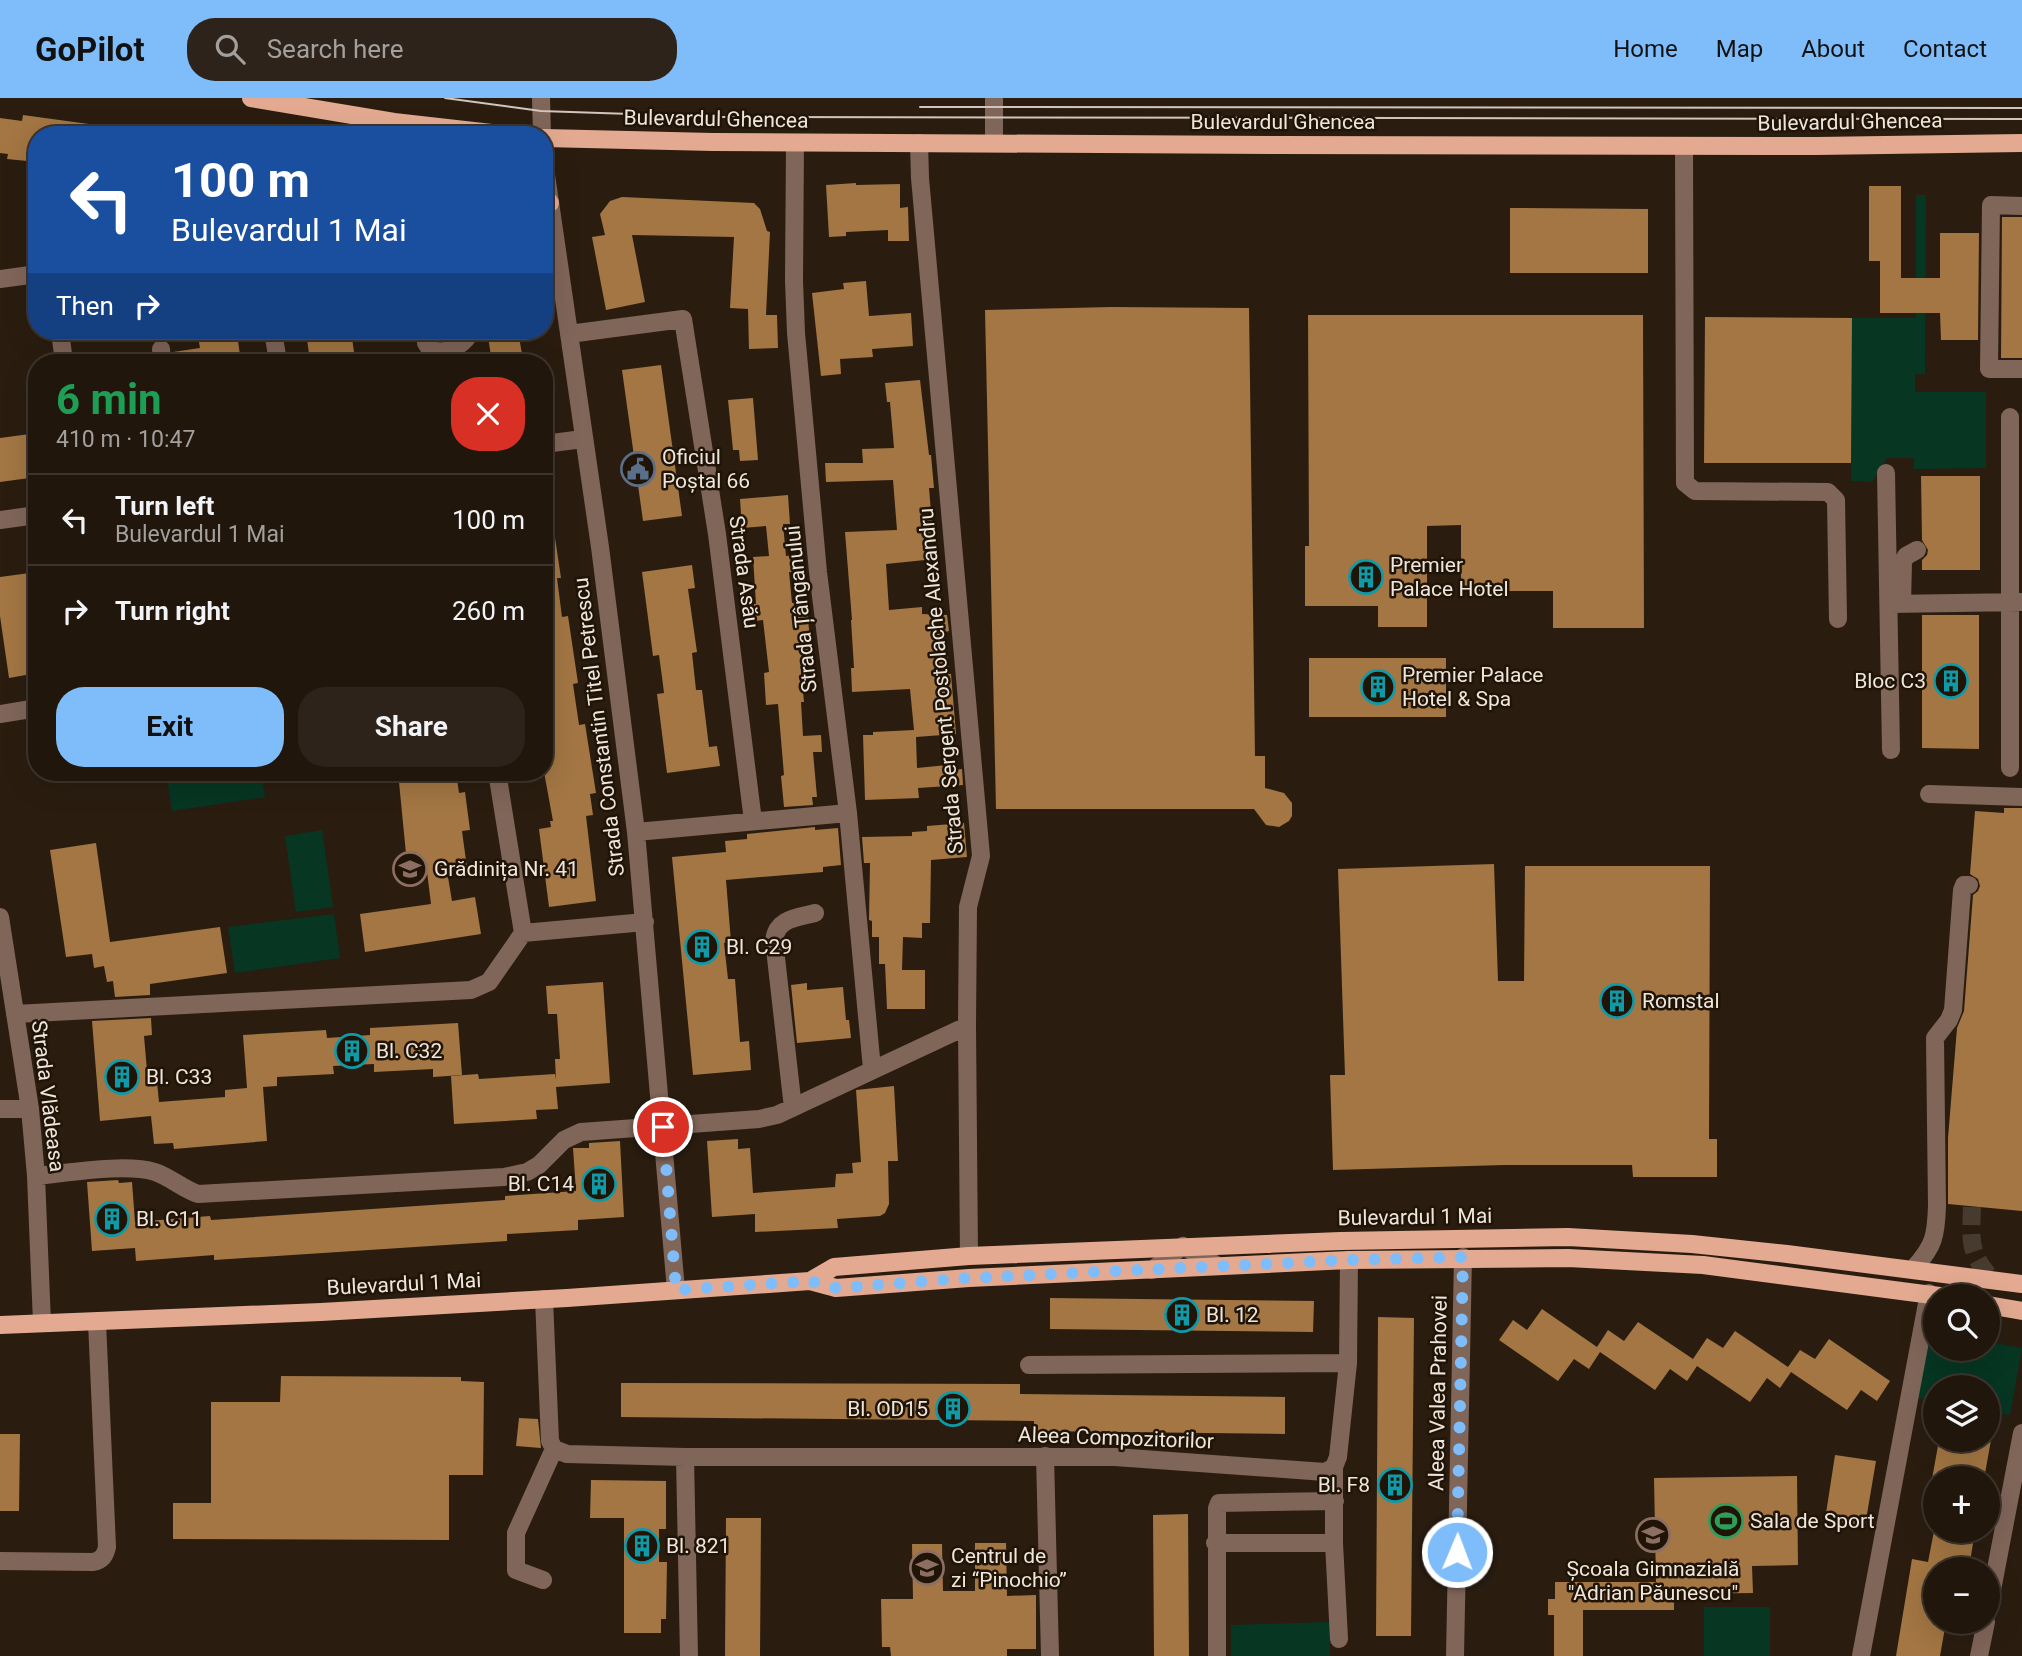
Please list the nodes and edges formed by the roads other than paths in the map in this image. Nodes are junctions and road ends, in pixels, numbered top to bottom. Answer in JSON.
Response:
{"nodes":[{"id":1,"x":251,"y":98,"type":"edge"},
{"id":2,"x":541,"y":98,"type":"edge"},
{"id":3,"x":994,"y":98,"type":"edge"},
{"id":4,"x":334,"y":112,"type":"junction"},
{"id":5,"x":357,"y":126,"type":"edge"},
{"id":6,"x":429,"y":126,"type":"edge"},
{"id":7,"x":542,"y":126,"type":"edge"},
{"id":8,"x":553,"y":137,"type":"edge"},
{"id":9,"x":795,"y":143,"type":"junction"},
{"id":10,"x":919,"y":143,"type":"junction"},
{"id":11,"x":994,"y":144,"type":"junction"},
{"id":12,"x":2022,"y":144,"type":"edge"},
{"id":13,"x":1684,"y":146,"type":"junction"},
{"id":14,"x":2022,"y":206,"type":"edge"},
{"id":15,"x":553,"y":236,"type":"edge"},
{"id":16,"x":28,"y":275,"type":"edge"},
{"id":17,"x":0,"y":279,"type":"edge"},
{"id":18,"x":569,"y":334,"type":"junction"},
{"id":19,"x":426,"y":340,"type":"edge"},
{"id":20,"x":465,"y":340,"type":"edge"},
{"id":21,"x":2022,"y":369,"type":"edge"},
{"id":22,"x":2010,"y":417,"type":"dead end"},
{"id":23,"x":583,"y":439,"type":"junction"},
{"id":24,"x":553,"y":443,"type":"edge"},
{"id":25,"x":1886,"y":473,"type":"dead end"},
{"id":26,"x":28,"y":516,"type":"edge"},
{"id":27,"x":0,"y":520,"type":"edge"},
{"id":28,"x":1917,"y":550,"type":"dead end"},
{"id":29,"x":2016,"y":602,"type":"edge"},
{"id":30,"x":1896,"y":604,"type":"junction"},
{"id":31,"x":1838,"y":619,"type":"dead end"},
{"id":32,"x":28,"y":709,"type":"edge"},
{"id":33,"x":0,"y":714,"type":"edge"},
{"id":34,"x":1891,"y":750,"type":"dead end"},
{"id":35,"x":2010,"y":768,"type":"dead end"},
{"id":36,"x":498,"y":781,"type":"edge"},
{"id":37,"x":1929,"y":794,"type":"dead end"},
{"id":38,"x":2022,"y":797,"type":"edge"},
{"id":39,"x":848,"y":813,"type":"junction"},
{"id":40,"x":754,"y":821,"type":"junction"},
{"id":41,"x":636,"y":832,"type":"junction"},
{"id":42,"x":1969,"y":885,"type":"dead end"},
{"id":43,"x":815,"y":913,"type":"dead end"},
{"id":44,"x":0,"y":917,"type":"edge"},
{"id":45,"x":645,"y":922,"type":"junction"},
{"id":46,"x":523,"y":933,"type":"junction"},
{"id":47,"x":15,"y":1014,"type":"junction"},
{"id":48,"x":967,"y":1026,"type":"junction"},
{"id":49,"x":872,"y":1069,"type":"junction"},
{"id":50,"x":793,"y":1108,"type":"junction"},
{"id":51,"x":30,"y":1109,"type":"junction"},
{"id":52,"x":0,"y":1110,"type":"edge"},
{"id":53,"x":663,"y":1127,"type":"junction"},
{"id":54,"x":36,"y":1176,"type":"junction"},
{"id":55,"x":1183,"y":1247,"type":"junction"},
{"id":56,"x":969,"y":1256,"type":"junction"},
{"id":57,"x":1463,"y":1257,"type":"junction"},
{"id":58,"x":1349,"y":1260,"type":"junction"},
{"id":59,"x":1218,"y":1266,"type":"junction"},
{"id":60,"x":1913,"y":1268,"type":"junction"},
{"id":61,"x":1152,"y":1270,"type":"junction"},
{"id":62,"x":810,"y":1281,"type":"junction"},
{"id":63,"x":2022,"y":1284,"type":"edge"},
{"id":64,"x":676,"y":1290,"type":"junction"},
{"id":65,"x":1923,"y":1292,"type":"edge"},
{"id":66,"x":544,"y":1299,"type":"junction"},
{"id":67,"x":2000,"y":1307,"type":"edge"},
{"id":68,"x":2022,"y":1311,"type":"edge"},
{"id":69,"x":97,"y":1322,"type":"junction"},
{"id":70,"x":42,"y":1324,"type":"junction"},
{"id":71,"x":0,"y":1325,"type":"edge"},
{"id":72,"x":1923,"y":1325,"type":"edge"},
{"id":73,"x":1348,"y":1363,"type":"junction"},
{"id":74,"x":1029,"y":1364,"type":"dead end"},
{"id":75,"x":2022,"y":1433,"type":"edge"},
{"id":76,"x":554,"y":1449,"type":"junction"},
{"id":77,"x":1045,"y":1456,"type":"junction"},
{"id":78,"x":685,"y":1457,"type":"junction"},
{"id":79,"x":1334,"y":1467,"type":"junction"},
{"id":80,"x":1335,"y":1501,"type":"junction"},
{"id":81,"x":1215,"y":1543,"type":"junction"},
{"id":82,"x":1334,"y":1543,"type":"junction"},
{"id":83,"x":1998,"y":1557,"type":"edge"},
{"id":84,"x":0,"y":1561,"type":"edge"},
{"id":85,"x":543,"y":1580,"type":"dead end"},
{"id":86,"x":1984,"y":1634,"type":"edge"},
{"id":87,"x":1339,"y":1639,"type":"dead end"},
{"id":88,"x":689,"y":1656,"type":"edge"},
{"id":89,"x":1050,"y":1656,"type":"edge"},
{"id":90,"x":1217,"y":1656,"type":"edge"},
{"id":91,"x":1455,"y":1656,"type":"edge"},
{"id":92,"x":1861,"y":1656,"type":"edge"},
{"id":93,"x":1979,"y":1656,"type":"edge"}],
"edges":[{"from":1,"to":4,"type":"main road"},
{"from":2,"to":7,"type":"street"},
{"from":3,"to":11,"type":"street"},
{"from":4,"to":5,"type":"main road"},
{"from":4,"to":6,"type":"main road"},
{"from":8,"to":9,"type":"main road","name":"Bulevardul Ghencea"},
{"from":9,"to":10,"type":"main road","name":"Bulevardul Ghencea"},
{"from":9,"to":39,"type":"street","name":"Strada Țânganului"},
{"from":10,"to":11,"type":"main road","name":"Bulevardul Ghencea"},
{"from":10,"to":48,"type":"street","name":"Strada Sergent Postolache Alexandru"},
{"from":11,"to":13,"type":"main road","name":"Bulevardul Ghencea"},
{"from":12,"to":13,"type":"main road","name":"Bulevardul Ghencea"},
{"from":13,"to":31,"type":"street"},
{"from":14,"to":21,"type":"street"},
{"from":15,"to":18,"type":"street","name":"Strada Constantin Titel Petrescu"},
{"from":16,"to":17,"type":"street"},
{"from":18,"to":23,"type":"street","name":"Strada Constantin Titel Petrescu"},
{"from":18,"to":40,"type":"street","name":"Strada Asău"},
{"from":19,"to":20,"type":"street"},
{"from":22,"to":29,"type":"street"},
{"from":23,"to":24,"type":"street"},
{"from":23,"to":41,"type":"street","name":"Strada Constantin Titel Petrescu"},
{"from":25,"to":30,"type":"street"},
{"from":26,"to":27,"type":"street"},
{"from":28,"to":30,"type":"street"},
{"from":29,"to":30,"type":"street"},
{"from":29,"to":35,"type":"street"},
{"from":30,"to":34,"type":"street"},
{"from":32,"to":33,"type":"street"},
{"from":36,"to":46,"type":"street"},
{"from":37,"to":38,"type":"street"},
{"from":39,"to":40,"type":"street"},
{"from":39,"to":49,"type":"street","name":"Strada Țânganului"},
{"from":40,"to":41,"type":"street"},
{"from":41,"to":45,"type":"street","name":"Strada Constantin Titel Petrescu"},
{"from":42,"to":60,"type":"street"},
{"from":43,"to":50,"type":"street"},
{"from":44,"to":47,"type":"street","name":"Strada Vlădeasa"},
{"from":45,"to":46,"type":"street"},
{"from":45,"to":53,"type":"street","name":"Strada Constantin Titel Petrescu"},
{"from":46,"to":47,"type":"street"},
{"from":47,"to":51,"type":"street","name":"Strada Vlădeasa"},
{"from":48,"to":49,"type":"street"},
{"from":48,"to":56,"type":"street","name":"Strada Sergent Postolache Alexandru"},
{"from":49,"to":50,"type":"street"},
{"from":50,"to":53,"type":"street"},
{"from":51,"to":52,"type":"street"},
{"from":51,"to":54,"type":"street","name":"Strada Vlădeasa"},
{"from":53,"to":54,"type":"street"},
{"from":53,"to":64,"type":"street","name":"Strada Constantin Titel Petrescu"},
{"from":54,"to":70,"type":"street","name":"Strada Vlădeasa"},
{"from":55,"to":56,"type":"main road","name":"Bulevardul 1 Mai"},
{"from":55,"to":59,"type":"street"},
{"from":55,"to":60,"type":"main road","name":"Bulevardul 1 Mai"},
{"from":55,"to":61,"type":"street"},
{"from":56,"to":62,"type":"main road","name":"Bulevardul 1 Mai"},
{"from":57,"to":58,"type":"main road","name":"Bulevardul 1 Mai"},
{"from":57,"to":65,"type":"main road","name":"Bulevardul 1 Mai"},
{"from":57,"to":91,"type":"street","name":"Aleea Valea Prahovei"},
{"from":58,"to":59,"type":"main road","name":"Bulevardul 1 Mai"},
{"from":58,"to":73,"type":"street"},
{"from":59,"to":61,"type":"main road","name":"Bulevardul 1 Mai"},
{"from":60,"to":63,"type":"main road","name":"Bulevardul 1 Mai"},
{"from":61,"to":62,"type":"main road","name":"Bulevardul 1 Mai"},
{"from":62,"to":64,"type":"main road","name":"Bulevardul 1 Mai"},
{"from":64,"to":66,"type":"main road","name":"Bulevardul 1 Mai"},
{"from":66,"to":69,"type":"main road","name":"Bulevardul 1 Mai"},
{"from":66,"to":76,"type":"street"},
{"from":67,"to":68,"type":"main road"},
{"from":69,"to":70,"type":"main road","name":"Bulevardul 1 Mai"},
{"from":69,"to":84,"type":"street"},
{"from":70,"to":71,"type":"main road","name":"Bulevardul 1 Mai"},
{"from":72,"to":92,"type":"street"},
{"from":73,"to":74,"type":"street"},
{"from":73,"to":79,"type":"street"},
{"from":75,"to":83,"type":"street"},
{"from":76,"to":78,"type":"street","name":"Aleea Compozitorilor"},
{"from":76,"to":85,"type":"street"},
{"from":77,"to":78,"type":"street","name":"Aleea Compozitorilor"},
{"from":77,"to":79,"type":"street","name":"Aleea Compozitorilor"},
{"from":77,"to":89,"type":"street"},
{"from":78,"to":88,"type":"street"},
{"from":79,"to":80,"type":"street"},
{"from":80,"to":81,"type":"street"},
{"from":80,"to":82,"type":"street"},
{"from":81,"to":82,"type":"street"},
{"from":81,"to":90,"type":"street"},
{"from":82,"to":87,"type":"street"},
{"from":86,"to":93,"type":"street"}]}
